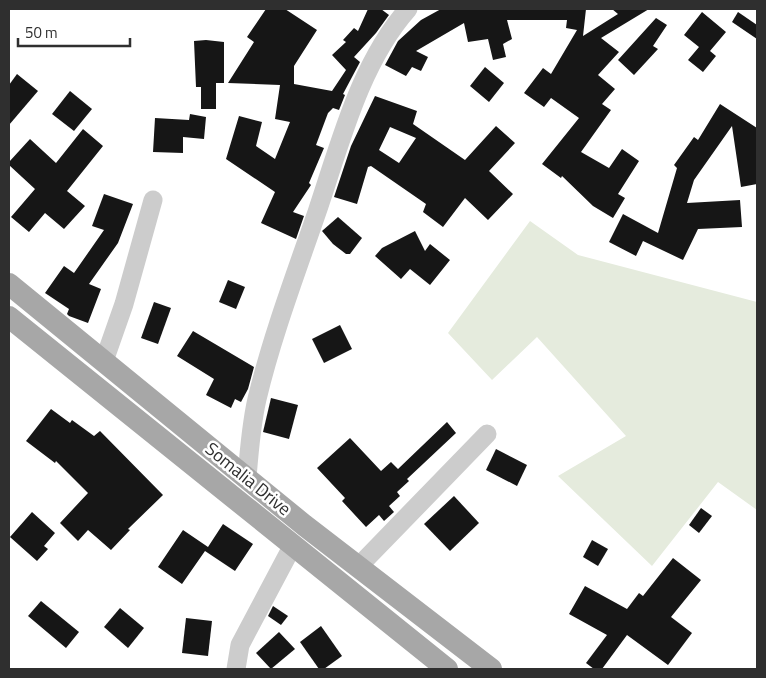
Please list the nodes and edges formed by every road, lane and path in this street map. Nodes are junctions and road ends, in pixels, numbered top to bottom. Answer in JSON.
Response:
{"nodes":[{"id":1,"x":408,"y":9,"type":"edge"},
{"id":2,"x":152,"y":200,"type":"dead end"},
{"id":3,"x":9,"y":284,"type":"edge"},
{"id":4,"x":9,"y":317,"type":"edge"},
{"id":5,"x":104,"y":361,"type":"junction"},
{"id":6,"x":487,"y":434,"type":"dead end"},
{"id":7,"x":247,"y":478,"type":"junction"},
{"id":8,"x":293,"y":545,"type":"junction"},
{"id":9,"x":358,"y":567,"type":"junction"},
{"id":10,"x":236,"y":669,"type":"edge"},
{"id":11,"x":447,"y":669,"type":"edge"},
{"id":12,"x":491,"y":669,"type":"edge"}],
"edges":[{"from":1,"to":7,"type":"street"},
{"from":2,"to":5,"type":"street"},
{"from":3,"to":5,"type":"main road","name":"Somalia Drive"},
{"from":4,"to":8,"type":"main road","name":"Somalia Drive"},
{"from":5,"to":7,"type":"main road","name":"Somalia Drive"},
{"from":6,"to":9,"type":"street"},
{"from":7,"to":9,"type":"main road","name":"Somalia Drive"},
{"from":8,"to":10,"type":"street"},
{"from":8,"to":11,"type":"main road","name":"Somalia Drive"},
{"from":9,"to":12,"type":"main road","name":"Somalia Drive"}]}
